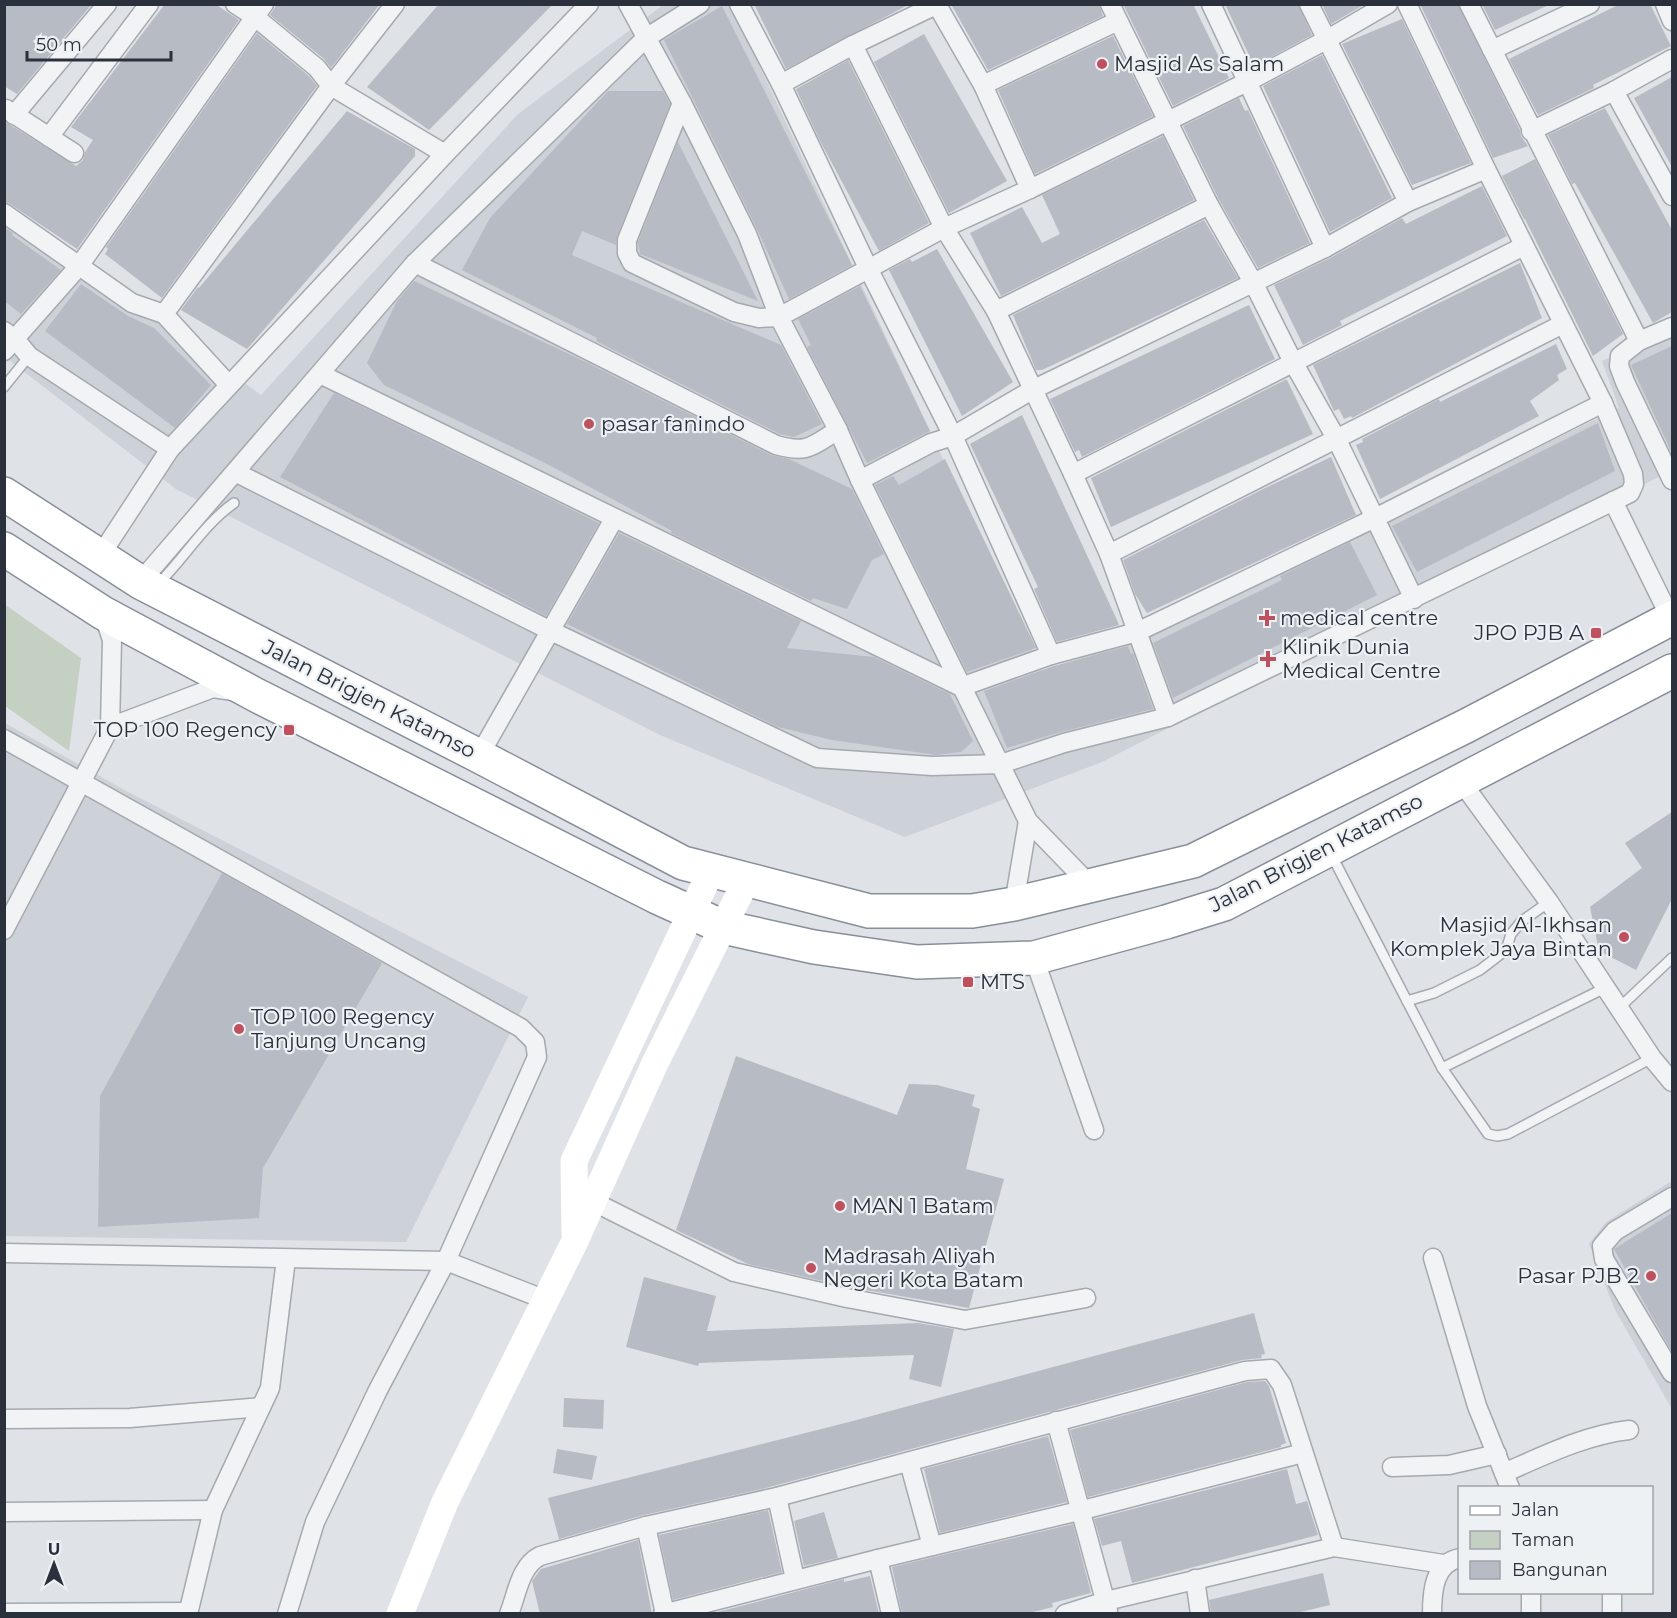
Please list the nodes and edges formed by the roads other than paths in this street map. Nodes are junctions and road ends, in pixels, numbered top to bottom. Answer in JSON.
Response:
{"nodes":[{"id":1,"x":107,"y":4,"type":"edge"},
{"id":2,"x":149,"y":4,"type":"edge"},
{"id":3,"x":235,"y":4,"type":"edge"},
{"id":4,"x":395,"y":4,"type":"edge"},
{"id":5,"x":628,"y":4,"type":"edge"},
{"id":6,"x":700,"y":4,"type":"edge"},
{"id":7,"x":739,"y":4,"type":"edge"},
{"id":8,"x":1211,"y":4,"type":"edge"},
{"id":9,"x":1309,"y":4,"type":"edge"},
{"id":10,"x":1388,"y":4,"type":"edge"},
{"id":11,"x":1407,"y":4,"type":"edge"},
{"id":12,"x":1469,"y":4,"type":"edge"},
{"id":13,"x":1590,"y":4,"type":"edge"},
{"id":14,"x":1665,"y":4,"type":"edge"},
{"id":15,"x":589,"y":5,"type":"edge"},
{"id":16,"x":938,"y":5,"type":"edge"},
{"id":17,"x":260,"y":11,"type":"edge"},
{"id":18,"x":1114,"y":13,"type":"edge"},
{"id":19,"x":1672,"y":21,"type":"edge"},
{"id":20,"x":646,"y":38,"type":"junction"},
{"id":21,"x":1326,"y":40,"type":"junction"},
{"id":22,"x":853,"y":45,"type":"junction"},
{"id":23,"x":1492,"y":50,"type":"junction"},
{"id":24,"x":1672,"y":59,"type":"edge"},
{"id":25,"x":1247,"y":82,"type":"junction"},
{"id":26,"x":781,"y":84,"type":"junction"},
{"id":27,"x":983,"y":85,"type":"junction"},
{"id":28,"x":332,"y":86,"type":"junction"},
{"id":29,"x":1614,"y":91,"type":"junction"},
{"id":30,"x":682,"y":103,"type":"junction"},
{"id":31,"x":9,"y":111,"type":"edge"},
{"id":32,"x":1168,"y":122,"type":"junction"},
{"id":33,"x":1532,"y":131,"type":"junction"},
{"id":34,"x":49,"y":137,"type":"junction"},
{"id":35,"x":74,"y":153,"type":"dead end"},
{"id":36,"x":445,"y":154,"type":"junction"},
{"id":37,"x":1486,"y":169,"type":"junction"},
{"id":38,"x":1030,"y":189,"type":"junction"},
{"id":39,"x":1672,"y":196,"type":"edge"},
{"id":40,"x":1408,"y":202,"type":"junction"},
{"id":41,"x":1209,"y":205,"type":"junction"},
{"id":42,"x":4,"y":213,"type":"edge"},
{"id":43,"x":944,"y":228,"type":"junction"},
{"id":44,"x":1524,"y":246,"type":"junction"},
{"id":45,"x":1325,"y":248,"type":"junction"},
{"id":46,"x":415,"y":263,"type":"junction"},
{"id":47,"x":79,"y":266,"type":"junction"},
{"id":48,"x":869,"y":270,"type":"junction"},
{"id":49,"x":1254,"y":284,"type":"junction"},
{"id":50,"x":996,"y":311,"type":"junction"},
{"id":51,"x":164,"y":314,"type":"junction"},
{"id":52,"x":779,"y":317,"type":"junction"},
{"id":53,"x":1563,"y":324,"type":"junction"},
{"id":54,"x":1672,"y":327,"type":"edge"},
{"id":55,"x":8,"y":340,"type":"edge"},
{"id":56,"x":1639,"y":341,"type":"junction"},
{"id":57,"x":29,"y":356,"type":"junction"},
{"id":58,"x":1293,"y":362,"type":"junction"},
{"id":59,"x":320,"y":374,"type":"junction"},
{"id":60,"x":229,"y":385,"type":"junction"},
{"id":61,"x":4,"y":387,"type":"edge"},
{"id":62,"x":1032,"y":390,"type":"junction"},
{"id":63,"x":1603,"y":403,"type":"junction"},
{"id":64,"x":838,"y":429,"type":"junction"},
{"id":65,"x":953,"y":436,"type":"junction"},
{"id":66,"x":1336,"y":438,"type":"junction"},
{"id":67,"x":170,"y":449,"type":"junction"},
{"id":68,"x":235,"y":472,"type":"junction"},
{"id":69,"x":1072,"y":474,"type":"junction"},
{"id":70,"x":1671,"y":474,"type":"edge"},
{"id":71,"x":860,"y":480,"type":"junction"},
{"id":72,"x":4,"y":494,"type":"edge"},
{"id":73,"x":1613,"y":501,"type":"junction"},
{"id":74,"x":234,"y":503,"type":"dead end"},
{"id":75,"x":1375,"y":518,"type":"junction"},
{"id":76,"x":614,"y":519,"type":"junction"},
{"id":77,"x":4,"y":549,"type":"edge"},
{"id":78,"x":1109,"y":554,"type":"junction"},
{"id":79,"x":100,"y":556,"type":"junction"},
{"id":80,"x":147,"y":586,"type":"junction"},
{"id":81,"x":1414,"y":599,"type":"junction"},
{"id":82,"x":103,"y":613,"type":"junction"},
{"id":83,"x":1672,"y":618,"type":"edge"},
{"id":84,"x":551,"y":631,"type":"junction"},
{"id":85,"x":1137,"y":632,"type":"junction"},
{"id":86,"x":1051,"y":655,"type":"junction"},
{"id":87,"x":1672,"y":670,"type":"edge"},
{"id":88,"x":961,"y":687,"type":"junction"},
{"id":89,"x":256,"y":695,"type":"junction"},
{"id":90,"x":1168,"y":717,"type":"junction"},
{"id":91,"x":110,"y":727,"type":"junction"},
{"id":92,"x":4,"y":739,"type":"edge"},
{"id":93,"x":479,"y":756,"type":"junction"},
{"id":94,"x":1001,"y":764,"type":"junction"},
{"id":95,"x":1460,"y":780,"type":"junction"},
{"id":96,"x":82,"y":781,"type":"junction"},
{"id":97,"x":1028,"y":821,"type":"junction"},
{"id":98,"x":1328,"y":849,"type":"junction"},
{"id":99,"x":711,"y":871,"type":"junction"},
{"id":100,"x":746,"y":881,"type":"junction"},
{"id":101,"x":1091,"y":886,"type":"junction"},
{"id":102,"x":1549,"y":902,"type":"junction"},
{"id":103,"x":1014,"y":904,"type":"junction"},
{"id":104,"x":693,"y":913,"type":"junction"},
{"id":105,"x":723,"y":927,"type":"junction"},
{"id":106,"x":4,"y":930,"type":"edge"},
{"id":107,"x":1034,"y":958,"type":"junction"},
{"id":108,"x":1672,"y":958,"type":"edge"},
{"id":109,"x":1605,"y":988,"type":"junction"},
{"id":110,"x":1407,"y":1001,"type":"junction"},
{"id":111,"x":1618,"y":1008,"type":"junction"},
{"id":112,"x":1652,"y":1058,"type":"junction"},
{"id":113,"x":1442,"y":1068,"type":"junction"},
{"id":114,"x":1672,"y":1082,"type":"edge"},
{"id":115,"x":1094,"y":1130,"type":"dead end"},
{"id":116,"x":1672,"y":1197,"type":"edge"},
{"id":117,"x":594,"y":1202,"type":"junction"},
{"id":118,"x":575,"y":1241,"type":"junction"},
{"id":119,"x":4,"y":1253,"type":"edge"},
{"id":120,"x":1433,"y":1258,"type":"dead end"},
{"id":121,"x":286,"y":1259,"type":"junction"},
{"id":122,"x":446,"y":1262,"type":"junction"},
{"id":123,"x":1086,"y":1298,"type":"dead end"},
{"id":124,"x":546,"y":1300,"type":"junction"},
{"id":125,"x":1672,"y":1372,"type":"edge"},
{"id":126,"x":261,"y":1407,"type":"junction"},
{"id":127,"x":4,"y":1419,"type":"edge"},
{"id":128,"x":1056,"y":1421,"type":"junction"},
{"id":129,"x":1629,"y":1430,"type":"dead end"},
{"id":130,"x":1303,"y":1453,"type":"junction"},
{"id":131,"x":1497,"y":1454,"type":"junction"},
{"id":132,"x":909,"y":1462,"type":"junction"},
{"id":133,"x":1392,"y":1467,"type":"dead end"},
{"id":134,"x":1507,"y":1480,"type":"edge"},
{"id":135,"x":777,"y":1497,"type":"junction"},
{"id":136,"x":213,"y":1510,"type":"junction"},
{"id":137,"x":1079,"y":1511,"type":"junction"},
{"id":138,"x":4,"y":1512,"type":"edge"},
{"id":139,"x":646,"y":1526,"type":"junction"},
{"id":140,"x":932,"y":1546,"type":"junction"},
{"id":141,"x":1334,"y":1547,"type":"junction"},
{"id":142,"x":878,"y":1559,"type":"junction"},
{"id":143,"x":1451,"y":1561,"type":"edge"},
{"id":144,"x":795,"y":1580,"type":"junction"},
{"id":145,"x":1195,"y":1580,"type":"junction"},
{"id":146,"x":1531,"y":1594,"type":"edge"},
{"id":147,"x":1612,"y":1594,"type":"edge"},
{"id":148,"x":1107,"y":1607,"type":"edge"},
{"id":149,"x":4,"y":1613,"type":"edge"},
{"id":150,"x":188,"y":1613,"type":"edge"},
{"id":151,"x":664,"y":1613,"type":"edge"},
{"id":152,"x":287,"y":1614,"type":"edge"},
{"id":153,"x":400,"y":1614,"type":"edge"},
{"id":154,"x":509,"y":1614,"type":"edge"},
{"id":155,"x":891,"y":1614,"type":"edge"},
{"id":156,"x":1065,"y":1614,"type":"edge"},
{"id":157,"x":1200,"y":1614,"type":"edge"},
{"id":158,"x":1432,"y":1614,"type":"edge"},
{"id":159,"x":1531,"y":1614,"type":"edge"},
{"id":160,"x":1612,"y":1614,"type":"edge"}],
"edges":[{"from":1,"to":31,"type":"street"},
{"from":2,"to":34,"type":"street"},
{"from":3,"to":17,"type":"street"},
{"from":4,"to":28,"type":"street"},
{"from":5,"to":20,"type":"street"},
{"from":6,"to":20,"type":"street"},
{"from":7,"to":26,"type":"street"},
{"from":8,"to":25,"type":"street"},
{"from":9,"to":21,"type":"street"},
{"from":10,"to":21,"type":"street"},
{"from":11,"to":37,"type":"street"},
{"from":12,"to":23,"type":"street"},
{"from":13,"to":23,"type":"street"},
{"from":14,"to":19,"type":"street"},
{"from":15,"to":36,"type":"street"},
{"from":16,"to":22,"type":"street"},
{"from":16,"to":27,"type":"street"},
{"from":17,"to":28,"type":"street"},
{"from":17,"to":47,"type":"street"},
{"from":18,"to":27,"type":"street"},
{"from":18,"to":32,"type":"street"},
{"from":20,"to":30,"type":"street"},
{"from":20,"to":46,"type":"street"},
{"from":21,"to":25,"type":"street"},
{"from":21,"to":40,"type":"street"},
{"from":22,"to":26,"type":"street"},
{"from":22,"to":43,"type":"street"},
{"from":23,"to":33,"type":"street"},
{"from":24,"to":29,"type":"street"},
{"from":25,"to":32,"type":"street"},
{"from":25,"to":45,"type":"street"},
{"from":26,"to":48,"type":"street"},
{"from":27,"to":38,"type":"street"},
{"from":28,"to":36,"type":"street"},
{"from":28,"to":51,"type":"street"},
{"from":29,"to":33,"type":"street"},
{"from":29,"to":39,"type":"street"},
{"from":30,"to":52,"type":"street"},
{"from":30,"to":52,"type":"street"},
{"from":31,"to":34,"type":"street"},
{"from":32,"to":38,"type":"street"},
{"from":32,"to":41,"type":"street"},
{"from":33,"to":56,"type":"street"},
{"from":34,"to":35,"type":"street"},
{"from":36,"to":60,"type":"street"},
{"from":37,"to":40,"type":"street"},
{"from":37,"to":44,"type":"street"},
{"from":38,"to":43,"type":"street"},
{"from":40,"to":45,"type":"street"},
{"from":41,"to":49,"type":"street"},
{"from":41,"to":50,"type":"street"},
{"from":42,"to":47,"type":"street"},
{"from":43,"to":48,"type":"street"},
{"from":43,"to":50,"type":"street"},
{"from":44,"to":53,"type":"street"},
{"from":44,"to":58,"type":"street"},
{"from":45,"to":49,"type":"street"},
{"from":46,"to":59,"type":"street"},
{"from":46,"to":64,"type":"street"},
{"from":47,"to":51,"type":"street"},
{"from":47,"to":55,"type":"street"},
{"from":48,"to":52,"type":"street"},
{"from":48,"to":65,"type":"street"},
{"from":49,"to":58,"type":"street"},
{"from":49,"to":62,"type":"street"},
{"from":50,"to":62,"type":"street"},
{"from":51,"to":60,"type":"street"},
{"from":52,"to":64,"type":"street"},
{"from":53,"to":63,"type":"street"},
{"from":53,"to":66,"type":"street"},
{"from":54,"to":56,"type":"street"},
{"from":55,"to":57,"type":"street"},
{"from":56,"to":70,"type":"street"},
{"from":57,"to":61,"type":"lane"},
{"from":57,"to":67,"type":"street"},
{"from":58,"to":66,"type":"street"},
{"from":58,"to":69,"type":"street"},
{"from":59,"to":68,"type":"street"},
{"from":59,"to":76,"type":"street"},
{"from":60,"to":67,"type":"street"},
{"from":62,"to":65,"type":"street"},
{"from":62,"to":69,"type":"street"},
{"from":63,"to":73,"type":"street"},
{"from":63,"to":75,"type":"street"},
{"from":64,"to":71,"type":"street"},
{"from":65,"to":71,"type":"street"},
{"from":65,"to":86,"type":"street"},
{"from":66,"to":75,"type":"street"},
{"from":66,"to":78,"type":"street"},
{"from":67,"to":79,"type":"street"},
{"from":68,"to":80,"type":"street"},
{"from":68,"to":84,"type":"street"},
{"from":69,"to":78,"type":"street"},
{"from":71,"to":88,"type":"street"},
{"from":72,"to":79,"type":"highway","name":"Jalan Brigjen Katamso"},
{"from":73,"to":81,"type":"street"},
{"from":73,"to":83,"type":"street"},
{"from":74,"to":80,"type":"lane"},
{"from":75,"to":81,"type":"street"},
{"from":75,"to":85,"type":"street"},
{"from":76,"to":84,"type":"street"},
{"from":76,"to":88,"type":"street"},
{"from":77,"to":82,"type":"highway","name":"Jalan Brigjen Katamso"},
{"from":78,"to":85,"type":"street"},
{"from":79,"to":80,"type":"highway","name":"Jalan Brigjen Katamso"},
{"from":80,"to":93,"type":"highway","name":"Jalan Brigjen Katamso"},
{"from":81,"to":90,"type":"street"},
{"from":82,"to":89,"type":"highway","name":"Jalan Brigjen Katamso"},
{"from":82,"to":91,"type":"street"},
{"from":83,"to":101,"type":"highway","name":"Jalan Brigjen Katamso"},
{"from":84,"to":93,"type":"street"},
{"from":84,"to":94,"type":"street"},
{"from":85,"to":86,"type":"street"},
{"from":85,"to":90,"type":"street"},
{"from":86,"to":88,"type":"street"},
{"from":87,"to":95,"type":"highway","name":"Jalan Brigjen Katamso"},
{"from":88,"to":94,"type":"street"},
{"from":89,"to":91,"type":"street"},
{"from":89,"to":104,"type":"highway","name":"Jalan Brigjen Katamso"},
{"from":90,"to":94,"type":"street"},
{"from":91,"to":96,"type":"street"},
{"from":92,"to":96,"type":"street"},
{"from":93,"to":99,"type":"highway","name":"Jalan Brigjen Katamso"},
{"from":94,"to":97,"type":"street"},
{"from":95,"to":98,"type":"highway","name":"Jalan Brigjen Katamso"},
{"from":95,"to":102,"type":"street"},
{"from":96,"to":106,"type":"street"},
{"from":96,"to":122,"type":"street"},
{"from":97,"to":101,"type":"street"},
{"from":97,"to":103,"type":"street"},
{"from":98,"to":107,"type":"highway","name":"Jalan Brigjen Katamso"},
{"from":98,"to":110,"type":"lane"},
{"from":99,"to":100,"type":"highway","name":"Jalan Brigjen Katamso"},
{"from":99,"to":104,"type":"street"},
{"from":100,"to":103,"type":"highway","name":"Jalan Brigjen Katamso"},
{"from":100,"to":105,"type":"street"},
{"from":101,"to":103,"type":"highway","name":"Jalan Brigjen Katamso"},
{"from":102,"to":109,"type":"street"},
{"from":102,"to":110,"type":"lane"},
{"from":104,"to":105,"type":"highway","name":"Jalan Brigjen Katamso"},
{"from":104,"to":118,"type":"street"},
{"from":105,"to":107,"type":"highway","name":"Jalan Brigjen Katamso"},
{"from":105,"to":117,"type":"street"},
{"from":107,"to":115,"type":"street"},
{"from":108,"to":111,"type":"lane"},
{"from":109,"to":111,"type":"street"},
{"from":109,"to":113,"type":"lane"},
{"from":110,"to":113,"type":"lane"},
{"from":111,"to":112,"type":"street"},
{"from":112,"to":113,"type":"lane"},
{"from":112,"to":114,"type":"street"},
{"from":116,"to":125,"type":"street"},
{"from":117,"to":118,"type":"street"},
{"from":117,"to":123,"type":"street"},
{"from":118,"to":124,"type":"street"},
{"from":119,"to":121,"type":"street"},
{"from":120,"to":131,"type":"street"},
{"from":121,"to":122,"type":"street"},
{"from":121,"to":126,"type":"street"},
{"from":122,"to":124,"type":"street"},
{"from":122,"to":152,"type":"street"},
{"from":124,"to":153,"type":"street"},
{"from":126,"to":127,"type":"street"},
{"from":126,"to":136,"type":"street"},
{"from":128,"to":130,"type":"street"},
{"from":128,"to":132,"type":"street"},
{"from":128,"to":137,"type":"street"},
{"from":129,"to":134,"type":"street"},
{"from":130,"to":137,"type":"street"},
{"from":130,"to":141,"type":"street"},
{"from":131,"to":133,"type":"street"},
{"from":131,"to":134,"type":"street"},
{"from":132,"to":135,"type":"street"},
{"from":132,"to":140,"type":"street"},
{"from":135,"to":139,"type":"street"},
{"from":135,"to":144,"type":"street"},
{"from":136,"to":138,"type":"street"},
{"from":136,"to":150,"type":"street"},
{"from":137,"to":140,"type":"street"},
{"from":137,"to":148,"type":"street"},
{"from":139,"to":151,"type":"street"},
{"from":139,"to":154,"type":"street"},
{"from":140,"to":142,"type":"street"},
{"from":141,"to":143,"type":"street"},
{"from":141,"to":145,"type":"street"},
{"from":142,"to":144,"type":"street"},
{"from":142,"to":155,"type":"street"},
{"from":143,"to":158,"type":"street"},
{"from":144,"to":151,"type":"street"},
{"from":145,"to":148,"type":"street"},
{"from":145,"to":157,"type":"street"},
{"from":146,"to":159,"type":"street"},
{"from":147,"to":160,"type":"street"},
{"from":148,"to":156,"type":"street"},
{"from":149,"to":150,"type":"street"}]}
